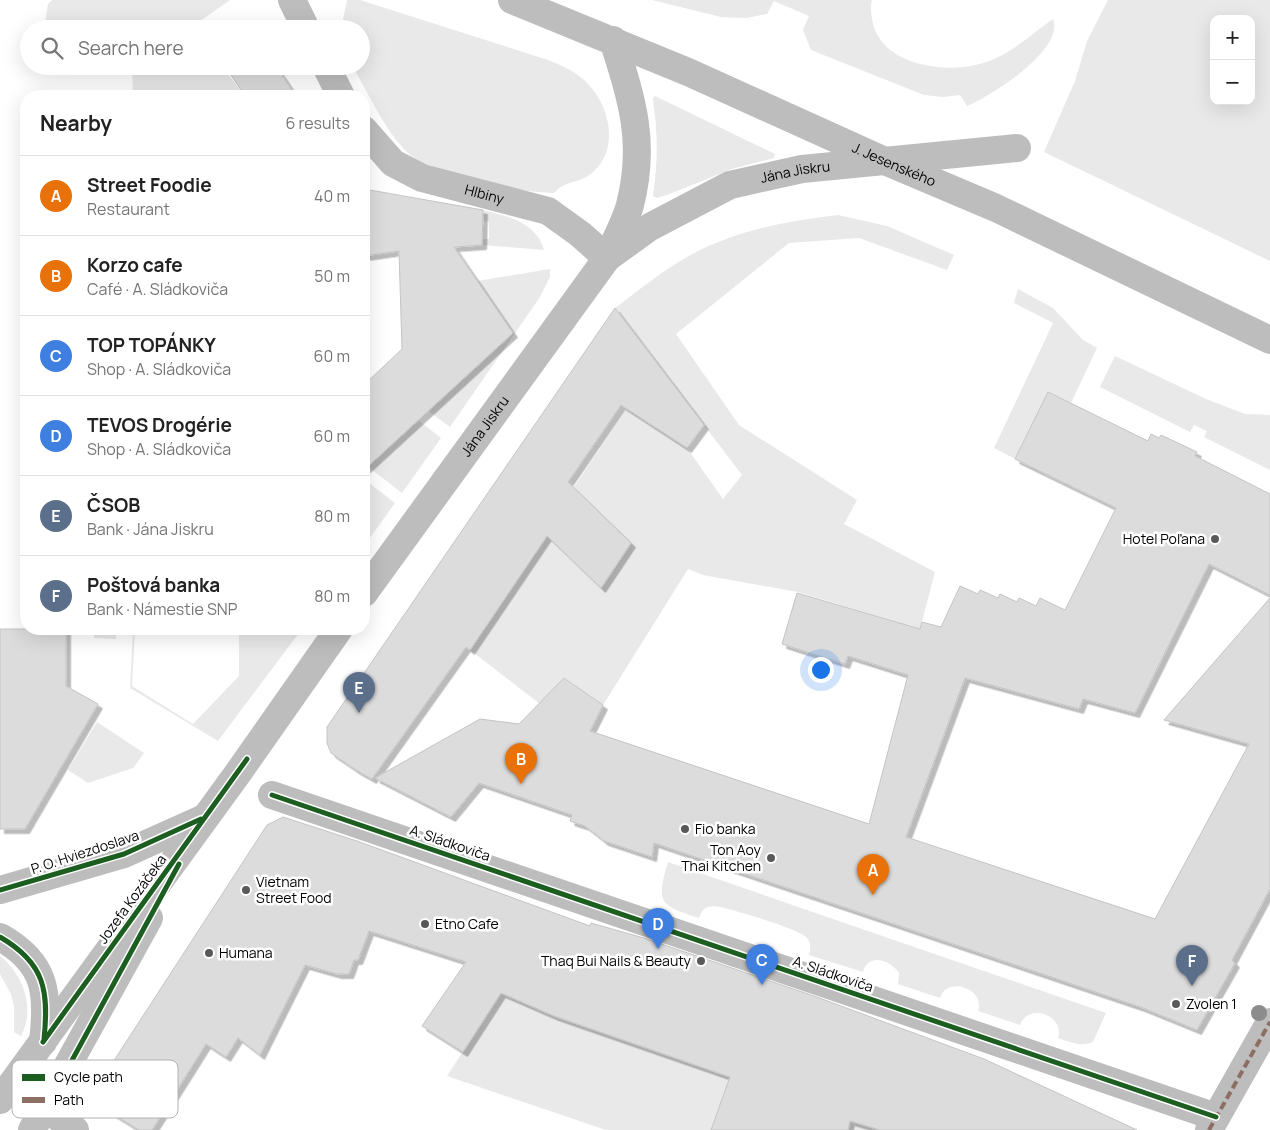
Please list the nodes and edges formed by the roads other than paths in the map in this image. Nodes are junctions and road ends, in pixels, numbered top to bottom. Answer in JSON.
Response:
{"nodes":[{"id":1,"x":292,"y":0,"type":"edge"},
{"id":2,"x":512,"y":0,"type":"edge"},
{"id":3,"x":302,"y":20,"type":"edge"},
{"id":4,"x":613,"y":40,"type":"junction"},
{"id":5,"x":330,"y":75,"type":"edge"},
{"id":6,"x":338,"y":90,"type":"edge"},
{"id":7,"x":370,"y":137,"type":"edge"},
{"id":8,"x":1017,"y":148,"type":"dead end"},
{"id":9,"x":885,"y":162,"type":"junction"},
{"id":10,"x":607,"y":258,"type":"junction"},
{"id":11,"x":1270,"y":340,"type":"edge"},
{"id":12,"x":370,"y":586,"type":"edge"},
{"id":13,"x":335,"y":635,"type":"edge"},
{"id":14,"x":272,"y":795,"type":"dead end"},
{"id":15,"x":204,"y":818,"type":"junction"},
{"id":16,"x":0,"y":890,"type":"edge"},
{"id":17,"x":0,"y":937,"type":"edge"},
{"id":18,"x":1270,"y":1022,"type":"edge"},
{"id":19,"x":43,"y":1042,"type":"junction"},
{"id":20,"x":30,"y":1060,"type":"edge"},
{"id":21,"x":71,"y":1060,"type":"edge"},
{"id":22,"x":12,"y":1084,"type":"edge"},
{"id":23,"x":0,"y":1100,"type":"edge"},
{"id":24,"x":39,"y":1119,"type":"edge"},
{"id":25,"x":1213,"y":1124,"type":"edge"},
{"id":26,"x":75,"y":1130,"type":"edge"}],
"edges":[{"from":1,"to":3,"type":"street"},
{"from":2,"to":4,"type":"street","name":"J. Jesenského"},
{"from":4,"to":9,"type":"street","name":"J. Jesenského"},
{"from":4,"to":10,"type":"street","name":"Jána Jiskru"},
{"from":5,"to":6,"type":"street"},
{"from":7,"to":10,"type":"street","name":"Hlbiny"},
{"from":8,"to":9,"type":"street","name":"Jána Jiskru"},
{"from":9,"to":10,"type":"street","name":"Jána Jiskru"},
{"from":9,"to":11,"type":"street","name":"J. Jesenského"},
{"from":10,"to":12,"type":"street","name":"Jána Jiskru"},
{"from":13,"to":15,"type":"street"},
{"from":14,"to":25,"type":"street","name":"A. Sládkoviča"},
{"from":15,"to":16,"type":"street","name":"P. O. Hviezdoslava"},
{"from":15,"to":19,"type":"street","name":"Jozefa Kozáčeka"},
{"from":15,"to":21,"type":"street","name":"Jozefa Kozáčeka"},
{"from":17,"to":19,"type":"street"},
{"from":18,"to":25,"type":"street"},
{"from":19,"to":20,"type":"street","name":"Jozefa Kozáčeka"},
{"from":22,"to":23,"type":"street","name":"Jozefa Kozáčeka"},
{"from":24,"to":26,"type":"street"}]}
